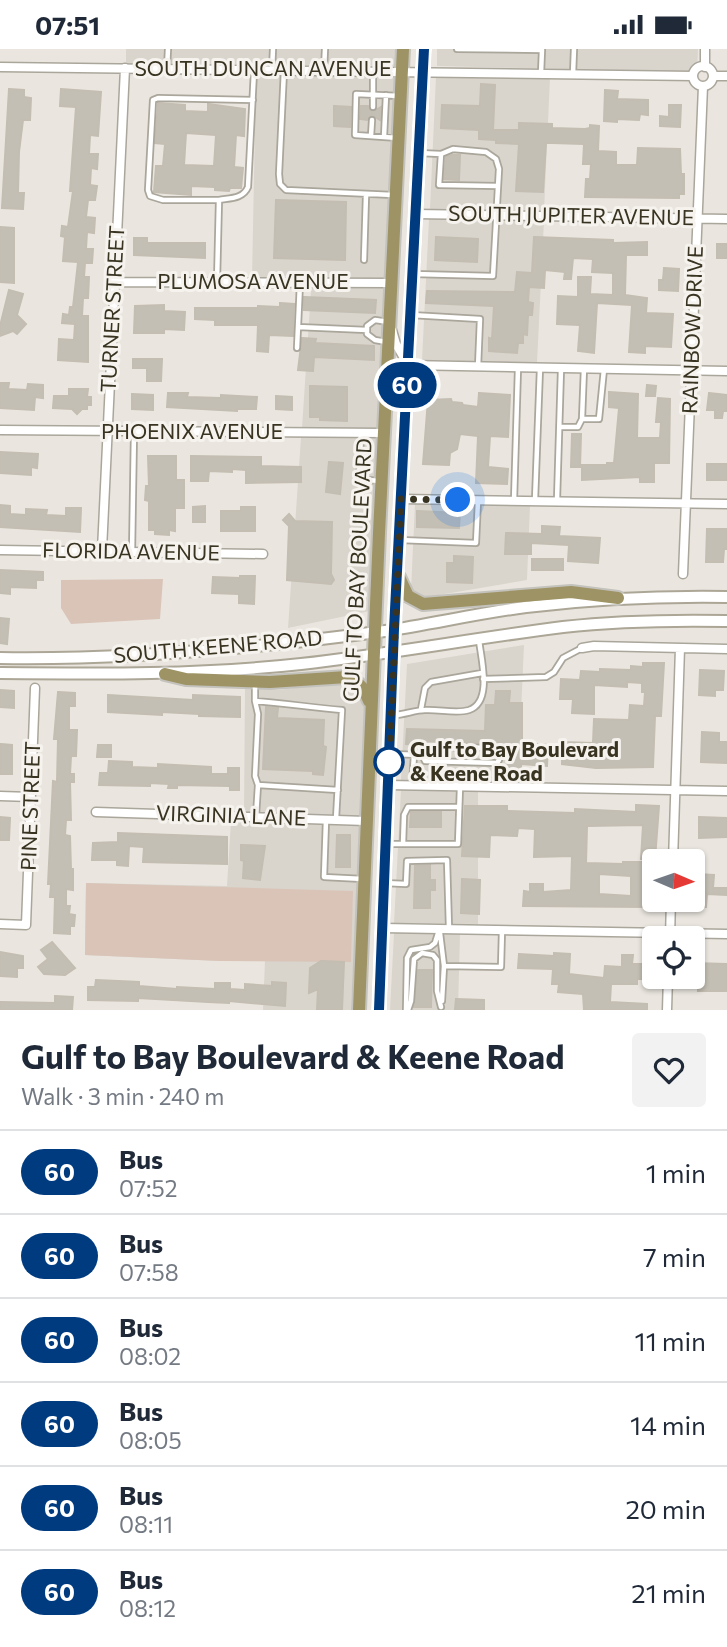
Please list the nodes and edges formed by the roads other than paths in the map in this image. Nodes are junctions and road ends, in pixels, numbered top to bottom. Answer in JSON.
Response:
{"nodes":[{"id":1,"x":168,"y":49,"type":"edge"},
{"id":2,"x":273,"y":49,"type":"edge"},
{"id":3,"x":325,"y":49,"type":"edge"},
{"id":4,"x":403,"y":49,"type":"edge"},
{"id":5,"x":424,"y":49,"type":"edge"},
{"id":6,"x":457,"y":49,"type":"edge"},
{"id":7,"x":488,"y":49,"type":"edge"},
{"id":8,"x":574,"y":49,"type":"edge"},
{"id":9,"x":705,"y":49,"type":"edge"},
{"id":10,"x":0,"y":67,"type":"edge"},
{"id":11,"x":705,"y":67,"type":"junction"},
{"id":12,"x":125,"y":68,"type":"junction"},
{"id":13,"x":167,"y":69,"type":"junction"},
{"id":14,"x":254,"y":69,"type":"junction"},
{"id":15,"x":272,"y":70,"type":"junction"},
{"id":16,"x":284,"y":70,"type":"junction"},
{"id":17,"x":324,"y":70,"type":"junction"},
{"id":18,"x":373,"y":70,"type":"junction"},
{"id":19,"x":402,"y":71,"type":"junction"},
{"id":20,"x":423,"y":71,"type":"junction"},
{"id":21,"x":541,"y":73,"type":"junction"},
{"id":22,"x":573,"y":74,"type":"junction"},
{"id":23,"x":694,"y":76,"type":"junction"},
{"id":24,"x":713,"y":76,"type":"junction"},
{"id":25,"x":727,"y":76,"type":"edge"},
{"id":26,"x":703,"y":86,"type":"junction"},
{"id":27,"x":373,"y":95,"type":"junction"},
{"id":28,"x":386,"y":95,"type":"junction"},
{"id":29,"x":401,"y":96,"type":"junction"},
{"id":30,"x":253,"y":100,"type":"junction"},
{"id":31,"x":373,"y":107,"type":"dead end"},
{"id":32,"x":372,"y":120,"type":"dead end"},
{"id":33,"x":371,"y":137,"type":"junction"},
{"id":34,"x":384,"y":137,"type":"junction"},
{"id":35,"x":399,"y":138,"type":"junction"},
{"id":36,"x":419,"y":153,"type":"junction"},
{"id":37,"x":441,"y":154,"type":"junction"},
{"id":38,"x":498,"y":186,"type":"junction"},
{"id":39,"x":396,"y":194,"type":"junction"},
{"id":40,"x":366,"y":195,"type":"junction"},
{"id":41,"x":219,"y":200,"type":"junction"},
{"id":42,"x":416,"y":214,"type":"junction"},
{"id":43,"x":495,"y":215,"type":"junction"},
{"id":44,"x":698,"y":218,"type":"junction"},
{"id":45,"x":727,"y":219,"type":"edge"},
{"id":46,"x":364,"y":260,"type":"dead end"},
{"id":47,"x":413,"y":274,"type":"junction"},
{"id":48,"x":114,"y":282,"type":"junction"},
{"id":49,"x":217,"y":282,"type":"junction"},
{"id":50,"x":300,"y":283,"type":"junction"},
{"id":51,"x":392,"y":283,"type":"junction"},
{"id":52,"x":410,"y":315,"type":"junction"},
{"id":53,"x":390,"y":322,"type":"junction"},
{"id":54,"x":298,"y":327,"type":"junction"},
{"id":55,"x":367,"y":330,"type":"junction"},
{"id":56,"x":389,"y":342,"type":"junction"},
{"id":57,"x":296,"y":348,"type":"dead end"},
{"id":58,"x":408,"y":365,"type":"junction"},
{"id":59,"x":478,"y":367,"type":"junction"},
{"id":60,"x":518,"y":367,"type":"junction"},
{"id":61,"x":540,"y":368,"type":"junction"},
{"id":62,"x":562,"y":368,"type":"junction"},
{"id":63,"x":584,"y":368,"type":"junction"},
{"id":64,"x":604,"y":369,"type":"junction"},
{"id":65,"x":691,"y":370,"type":"junction"},
{"id":66,"x":727,"y":371,"type":"edge"},
{"id":67,"x":582,"y":419,"type":"junction"},
{"id":68,"x":560,"y":427,"type":"junction"},
{"id":69,"x":0,"y":430,"type":"edge"},
{"id":70,"x":107,"y":432,"type":"junction"},
{"id":71,"x":134,"y":432,"type":"junction"},
{"id":72,"x":361,"y":433,"type":"junction"},
{"id":73,"x":384,"y":433,"type":"junction"},
{"id":74,"x":382,"y":481,"type":"junction"},
{"id":75,"x":401,"y":499,"type":"junction"},
{"id":76,"x":478,"y":501,"type":"junction"},
{"id":77,"x":514,"y":501,"type":"junction"},
{"id":78,"x":536,"y":501,"type":"junction"},
{"id":79,"x":557,"y":502,"type":"junction"},
{"id":80,"x":686,"y":503,"type":"junction"},
{"id":81,"x":727,"y":504,"type":"edge"},
{"id":82,"x":399,"y":540,"type":"junction"},
{"id":83,"x":0,"y":550,"type":"edge"},
{"id":84,"x":102,"y":550,"type":"junction"},
{"id":85,"x":132,"y":553,"type":"junction"},
{"id":86,"x":263,"y":554,"type":"dead end"},
{"id":87,"x":398,"y":572,"type":"junction"},
{"id":88,"x":683,"y":574,"type":"dead end"},
{"id":89,"x":727,"y":597,"type":"edge"},
{"id":90,"x":618,"y":598,"type":"junction"},
{"id":91,"x":727,"y":621,"type":"edge"},
{"id":92,"x":394,"y":629,"type":"junction"},
{"id":93,"x":374,"y":632,"type":"junction"},
{"id":94,"x":479,"y":639,"type":"junction"},
{"id":95,"x":582,"y":648,"type":"joint"},
{"id":96,"x":680,"y":648,"type":"junction"},
{"id":97,"x":727,"y":649,"type":"edge"},
{"id":98,"x":394,"y":653,"type":"junction"},
{"id":99,"x":373,"y":655,"type":"junction"},
{"id":100,"x":0,"y":658,"type":"edge"},
{"id":101,"x":0,"y":673,"type":"edge"},
{"id":102,"x":165,"y":674,"type":"junction"},
{"id":103,"x":482,"y":676,"type":"junction"},
{"id":104,"x":255,"y":682,"type":"junction"},
{"id":105,"x":35,"y":688,"type":"dead end"},
{"id":106,"x":255,"y":701,"type":"junction"},
{"id":107,"x":371,"y":705,"type":"junction"},
{"id":108,"x":421,"y":709,"type":"junction"},
{"id":109,"x":391,"y":715,"type":"junction"},
{"id":110,"x":390,"y":754,"type":"junction"},
{"id":111,"x":414,"y":754,"type":"junction"},
{"id":112,"x":422,"y":755,"type":"junction"},
{"id":113,"x":258,"y":785,"type":"junction"},
{"id":114,"x":388,"y":785,"type":"junction"},
{"id":115,"x":412,"y":785,"type":"junction"},
{"id":116,"x":460,"y":786,"type":"junction"},
{"id":117,"x":338,"y":790,"type":"junction"},
{"id":118,"x":675,"y":790,"type":"junction"},
{"id":119,"x":727,"y":791,"type":"edge"},
{"id":120,"x":0,"y":796,"type":"edge"},
{"id":121,"x":31,"y":797,"type":"junction"},
{"id":122,"x":459,"y":807,"type":"junction"},
{"id":123,"x":96,"y":812,"type":"dead end"},
{"id":124,"x":256,"y":817,"type":"junction"},
{"id":125,"x":327,"y":819,"type":"junction"},
{"id":126,"x":336,"y":820,"type":"junction"},
{"id":127,"x":366,"y":821,"type":"junction"},
{"id":128,"x":386,"y":844,"type":"junction"},
{"id":129,"x":403,"y":844,"type":"junction"},
{"id":130,"x":673,"y":849,"type":"edge"},
{"id":131,"x":364,"y":879,"type":"junction"},
{"id":132,"x":384,"y":883,"type":"junction"},
{"id":133,"x":0,"y":924,"type":"edge"},
{"id":134,"x":383,"y":927,"type":"junction"},
{"id":135,"x":444,"y":929,"type":"junction"},
{"id":136,"x":502,"y":930,"type":"junction"},
{"id":137,"x":727,"y":934,"type":"edge"},
{"id":138,"x":642,"y":935,"type":"edge"},
{"id":139,"x":705,"y":935,"type":"edge"},
{"id":140,"x":444,"y":966,"type":"junction"},
{"id":141,"x":668,"y":989,"type":"edge"},
{"id":142,"x":441,"y":1009,"type":"edge"},
{"id":143,"x":359,"y":1010,"type":"edge"},
{"id":144,"x":380,"y":1010,"type":"edge"},
{"id":145,"x":407,"y":1010,"type":"edge"},
{"id":146,"x":667,"y":1010,"type":"edge"}],
"edges":[{"from":1,"to":13,"type":"lane"},
{"from":2,"to":15,"type":"lane"},
{"from":3,"to":17,"type":"lane"},
{"from":4,"to":19,"type":"main road","name":"GULF TO BAY BOULEVARD"},
{"from":5,"to":20,"type":"main road","name":"GULF TO BAY BOULEVARD"},
{"from":6,"to":7,"type":"lane"},
{"from":7,"to":21,"type":"lane"},
{"from":8,"to":22,"type":"lane"},
{"from":9,"to":11,"type":"street"},
{"from":10,"to":12,"type":"street","name":"SOUTH DUNCAN AVENUE"},
{"from":11,"to":23,"type":"street"},
{"from":11,"to":24,"type":"street"},
{"from":12,"to":13,"type":"street","name":"SOUTH DUNCAN AVENUE"},
{"from":12,"to":48,"type":"street","name":"TURNER STREET"},
{"from":13,"to":14,"type":"street","name":"SOUTH DUNCAN AVENUE"},
{"from":14,"to":15,"type":"street","name":"SOUTH DUNCAN AVENUE"},
{"from":14,"to":30,"type":"lane"},
{"from":15,"to":16,"type":"street","name":"SOUTH DUNCAN AVENUE"},
{"from":16,"to":17,"type":"street","name":"SOUTH DUNCAN AVENUE"},
{"from":16,"to":40,"type":"lane"},
{"from":17,"to":18,"type":"street","name":"SOUTH DUNCAN AVENUE"},
{"from":18,"to":19,"type":"street","name":"SOUTH DUNCAN AVENUE"},
{"from":18,"to":27,"type":"lane"},
{"from":19,"to":20,"type":"street","name":"SOUTH DUNCAN AVENUE"},
{"from":19,"to":29,"type":"main road","name":"GULF TO BAY BOULEVARD"},
{"from":20,"to":21,"type":"street","name":"SOUTH DUNCAN AVENUE"},
{"from":20,"to":36,"type":"main road","name":"GULF TO BAY BOULEVARD"},
{"from":21,"to":22,"type":"street","name":"SOUTH DUNCAN AVENUE"},
{"from":22,"to":23,"type":"street","name":"SOUTH DUNCAN AVENUE"},
{"from":23,"to":26,"type":"street"},
{"from":24,"to":25,"type":"street"},
{"from":24,"to":26,"type":"street"},
{"from":26,"to":44,"type":"street","name":"RAINBOW DRIVE"},
{"from":27,"to":28,"type":"lane"},
{"from":27,"to":31,"type":"lane"},
{"from":27,"to":33,"type":"lane"},
{"from":28,"to":29,"type":"lane"},
{"from":28,"to":34,"type":"lane"},
{"from":29,"to":35,"type":"main road","name":"GULF TO BAY BOULEVARD"},
{"from":30,"to":41,"type":"lane"},
{"from":30,"to":41,"type":"lane"},
{"from":32,"to":33,"type":"lane"},
{"from":33,"to":34,"type":"lane"},
{"from":34,"to":35,"type":"lane"},
{"from":35,"to":39,"type":"main road","name":"GULF TO BAY BOULEVARD"},
{"from":36,"to":37,"type":"lane"},
{"from":36,"to":42,"type":"main road","name":"GULF TO BAY BOULEVARD"},
{"from":37,"to":38,"type":"lane"},
{"from":37,"to":38,"type":"lane"},
{"from":38,"to":43,"type":"lane"},
{"from":39,"to":40,"type":"lane"},
{"from":39,"to":51,"type":"main road","name":"GULF TO BAY BOULEVARD"},
{"from":40,"to":46,"type":"lane"},
{"from":41,"to":49,"type":"lane"},
{"from":42,"to":43,"type":"street","name":"SOUTH JUPITER AVENUE"},
{"from":42,"to":47,"type":"main road","name":"GULF TO BAY BOULEVARD"},
{"from":43,"to":44,"type":"street","name":"SOUTH JUPITER AVENUE"},
{"from":43,"to":47,"type":"lane"},
{"from":44,"to":45,"type":"street","name":"SOUTH JUPITER AVENUE"},
{"from":44,"to":65,"type":"street","name":"RAINBOW DRIVE"},
{"from":47,"to":52,"type":"main road","name":"GULF TO BAY BOULEVARD"},
{"from":48,"to":49,"type":"street","name":"PLUMOSA AVENUE"},
{"from":48,"to":70,"type":"street","name":"TURNER STREET"},
{"from":49,"to":50,"type":"street","name":"PLUMOSA AVENUE"},
{"from":50,"to":51,"type":"street","name":"PLUMOSA AVENUE"},
{"from":50,"to":54,"type":"lane"},
{"from":51,"to":53,"type":"main road","name":"GULF TO BAY BOULEVARD"},
{"from":52,"to":58,"type":"main road","name":"GULF TO BAY BOULEVARD"},
{"from":52,"to":59,"type":"lane"},
{"from":53,"to":55,"type":"lane"},
{"from":53,"to":56,"type":"main road","name":"GULF TO BAY BOULEVARD"},
{"from":53,"to":58,"type":"street"},
{"from":54,"to":55,"type":"lane"},
{"from":54,"to":57,"type":"lane"},
{"from":55,"to":56,"type":"lane"},
{"from":56,"to":73,"type":"main road","name":"GULF TO BAY BOULEVARD"},
{"from":58,"to":59,"type":"street"},
{"from":58,"to":75,"type":"main road","name":"GULF TO BAY BOULEVARD"},
{"from":59,"to":60,"type":"street"},
{"from":60,"to":61,"type":"street"},
{"from":60,"to":77,"type":"lane"},
{"from":61,"to":62,"type":"street"},
{"from":61,"to":78,"type":"lane"},
{"from":62,"to":63,"type":"street"},
{"from":62,"to":68,"type":"lane"},
{"from":63,"to":64,"type":"street"},
{"from":63,"to":67,"type":"lane"},
{"from":64,"to":65,"type":"street"},
{"from":64,"to":67,"type":"lane"},
{"from":65,"to":66,"type":"street"},
{"from":65,"to":80,"type":"street","name":"RAINBOW DRIVE"},
{"from":67,"to":68,"type":"lane"},
{"from":68,"to":79,"type":"lane"},
{"from":69,"to":70,"type":"street","name":"PHOENIX AVENUE"},
{"from":70,"to":71,"type":"street","name":"PHOENIX AVENUE"},
{"from":70,"to":84,"type":"street","name":"TURNER STREET"},
{"from":71,"to":72,"type":"street","name":"PHOENIX AVENUE"},
{"from":71,"to":85,"type":"lane"},
{"from":72,"to":73,"type":"street","name":"PHOENIX AVENUE"},
{"from":72,"to":74,"type":"lane"},
{"from":73,"to":74,"type":"main road","name":"GULF TO BAY BOULEVARD"},
{"from":74,"to":93,"type":"main road","name":"GULF TO BAY BOULEVARD"},
{"from":75,"to":76,"type":"street"},
{"from":75,"to":82,"type":"main road","name":"GULF TO BAY BOULEVARD"},
{"from":76,"to":77,"type":"street"},
{"from":76,"to":82,"type":"lane"},
{"from":77,"to":78,"type":"street"},
{"from":78,"to":79,"type":"street"},
{"from":79,"to":80,"type":"street"},
{"from":80,"to":81,"type":"street"},
{"from":80,"to":88,"type":"street","name":"RAINBOW DRIVE"},
{"from":82,"to":87,"type":"main road","name":"GULF TO BAY BOULEVARD"},
{"from":83,"to":84,"type":"street","name":"FLORIDA AVENUE"},
{"from":84,"to":85,"type":"street","name":"FLORIDA AVENUE"},
{"from":85,"to":86,"type":"street","name":"FLORIDA AVENUE"},
{"from":87,"to":90,"type":"main road"},
{"from":87,"to":92,"type":"main road","name":"GULF TO BAY BOULEVARD"},
{"from":89,"to":90,"type":"main road","name":"SOUTH KEENE ROAD"},
{"from":90,"to":92,"type":"main road","name":"SOUTH KEENE ROAD"},
{"from":91,"to":94,"type":"main road","name":"SOUTH KEENE ROAD"},
{"from":92,"to":93,"type":"main road","name":"SOUTH KEENE ROAD"},
{"from":92,"to":98,"type":"main road","name":"GULF TO BAY BOULEVARD"},
{"from":93,"to":99,"type":"main road","name":"GULF TO BAY BOULEVARD"},
{"from":93,"to":100,"type":"main road","name":"SOUTH KEENE ROAD"},
{"from":94,"to":98,"type":"main road","name":"SOUTH KEENE ROAD"},
{"from":94,"to":103,"type":"lane"},
{"from":95,"to":96,"type":"street"},
{"from":95,"to":103,"type":"lane"},
{"from":96,"to":97,"type":"street"},
{"from":96,"to":118,"type":"street"},
{"from":98,"to":99,"type":"main road","name":"SOUTH KEENE ROAD"},
{"from":98,"to":109,"type":"main road","name":"GULF TO BAY BOULEVARD"},
{"from":99,"to":102,"type":"main road","name":"SOUTH KEENE ROAD"},
{"from":99,"to":107,"type":"main road","name":"GULF TO BAY BOULEVARD"},
{"from":101,"to":102,"type":"main road","name":"SOUTH KEENE ROAD"},
{"from":102,"to":104,"type":"main road"},
{"from":103,"to":108,"type":"lane"},
{"from":103,"to":108,"type":"lane"},
{"from":104,"to":106,"type":"lane"},
{"from":104,"to":107,"type":"main road"},
{"from":105,"to":121,"type":"street","name":"PINE STREET"},
{"from":106,"to":113,"type":"lane"},
{"from":106,"to":117,"type":"lane"},
{"from":107,"to":127,"type":"main road","name":"GULF TO BAY BOULEVARD"},
{"from":108,"to":109,"type":"lane"},
{"from":109,"to":110,"type":"main road","name":"GULF TO BAY BOULEVARD"},
{"from":110,"to":111,"type":"lane"},
{"from":110,"to":114,"type":"main road","name":"GULF TO BAY BOULEVARD"},
{"from":111,"to":112,"type":"lane"},
{"from":111,"to":115,"type":"lane"},
{"from":112,"to":112,"type":"lane"},
{"from":113,"to":117,"type":"lane"},
{"from":113,"to":124,"type":"lane"},
{"from":114,"to":115,"type":"street"},
{"from":114,"to":128,"type":"main road","name":"GULF TO BAY BOULEVARD"},
{"from":115,"to":116,"type":"street"},
{"from":116,"to":118,"type":"street"},
{"from":116,"to":122,"type":"lane"},
{"from":117,"to":126,"type":"lane"},
{"from":118,"to":119,"type":"street"},
{"from":118,"to":130,"type":"street"},
{"from":120,"to":121,"type":"street"},
{"from":121,"to":133,"type":"street","name":"PINE STREET"},
{"from":122,"to":129,"type":"lane"},
{"from":122,"to":129,"type":"lane"},
{"from":123,"to":124,"type":"street","name":"VIRGINIA LANE"},
{"from":124,"to":125,"type":"street","name":"VIRGINIA LANE"},
{"from":125,"to":126,"type":"street","name":"VIRGINIA LANE"},
{"from":125,"to":131,"type":"lane"},
{"from":126,"to":127,"type":"street","name":"VIRGINIA LANE"},
{"from":127,"to":131,"type":"main road","name":"GULF TO BAY BOULEVARD"},
{"from":128,"to":129,"type":"lane"},
{"from":128,"to":132,"type":"main road","name":"GULF TO BAY BOULEVARD"},
{"from":131,"to":143,"type":"main road","name":"GULF TO BAY BOULEVARD"},
{"from":132,"to":134,"type":"main road","name":"GULF TO BAY BOULEVARD"},
{"from":132,"to":135,"type":"lane"},
{"from":134,"to":135,"type":"street"},
{"from":134,"to":144,"type":"main road","name":"GULF TO BAY BOULEVARD"},
{"from":135,"to":136,"type":"street"},
{"from":135,"to":140,"type":"lane"},
{"from":135,"to":145,"type":"lane"},
{"from":136,"to":138,"type":"street"},
{"from":136,"to":140,"type":"lane"},
{"from":137,"to":139,"type":"street"},
{"from":140,"to":142,"type":"lane"},
{"from":141,"to":146,"type":"street"},
{"from":142,"to":145,"type":"lane"}]}
